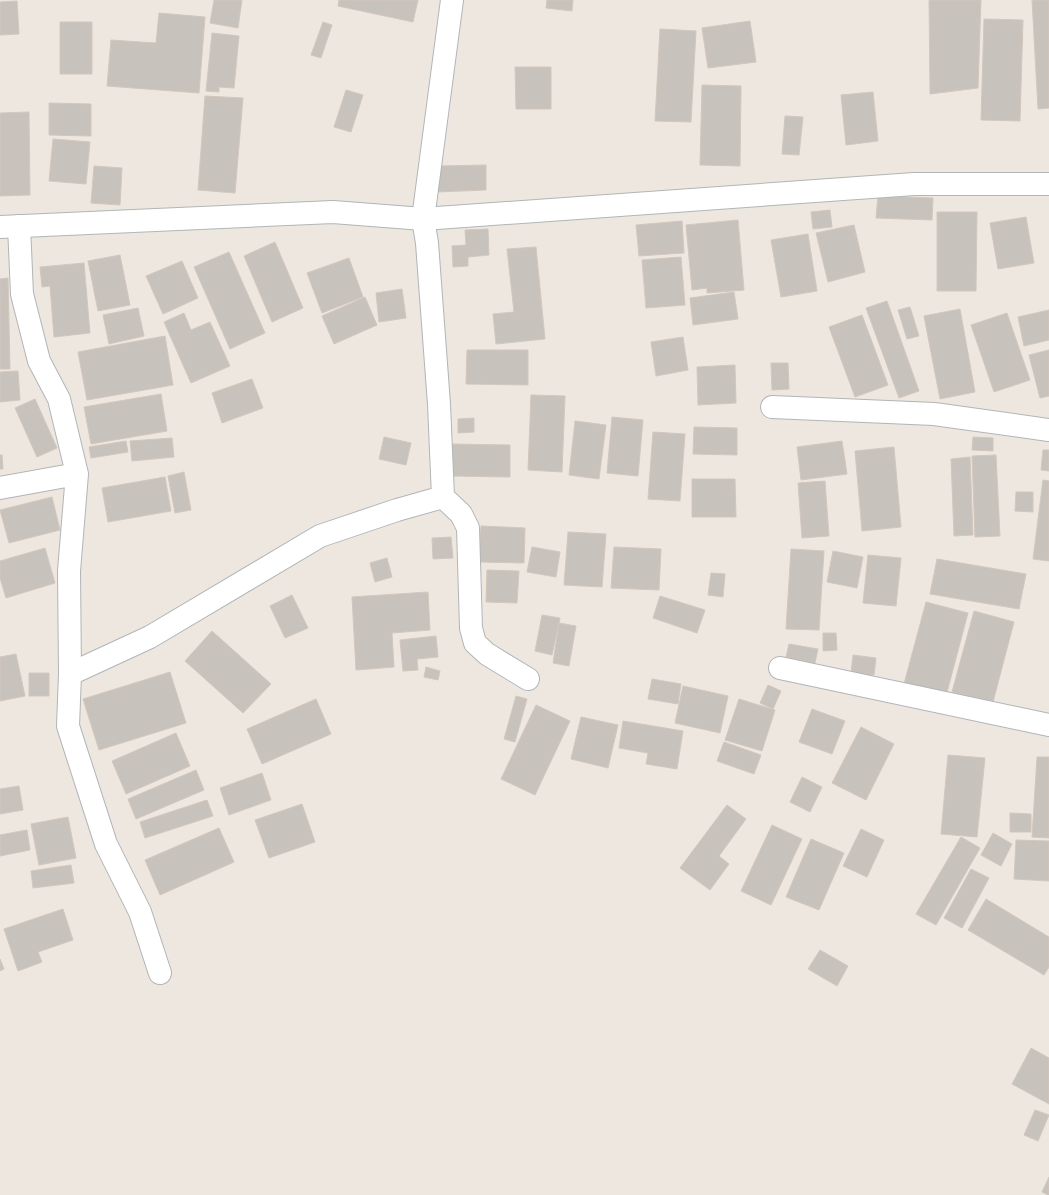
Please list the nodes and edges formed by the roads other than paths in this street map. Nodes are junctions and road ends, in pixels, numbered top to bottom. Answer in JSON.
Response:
{"nodes":[{"id":1,"x":452,"y":0,"type":"edge"},
{"id":2,"x":1049,"y":184,"type":"edge"},
{"id":3,"x":423,"y":219,"type":"junction"},
{"id":4,"x":9,"y":226,"type":"edge"},
{"id":5,"x":772,"y":407,"type":"dead end"},
{"id":6,"x":1049,"y":430,"type":"edge"},
{"id":7,"x":77,"y":474,"type":"junction"},
{"id":8,"x":0,"y":488,"type":"edge"},
{"id":9,"x":443,"y":497,"type":"junction"},
{"id":10,"x":780,"y":668,"type":"dead end"},
{"id":11,"x":70,"y":674,"type":"junction"},
{"id":12,"x":528,"y":679,"type":"dead end"},
{"id":13,"x":1049,"y":725,"type":"edge"},
{"id":14,"x":160,"y":973,"type":"dead end"}],
"edges":[{"from":1,"to":3,"type":"street"},
{"from":2,"to":3,"type":"street"},
{"from":3,"to":4,"type":"street"},
{"from":3,"to":9,"type":"street"},
{"from":4,"to":7,"type":"street"},
{"from":5,"to":6,"type":"street"},
{"from":7,"to":8,"type":"street"},
{"from":7,"to":11,"type":"street"},
{"from":9,"to":11,"type":"street"},
{"from":9,"to":12,"type":"street"},
{"from":10,"to":13,"type":"street"},
{"from":11,"to":14,"type":"street"}]}
